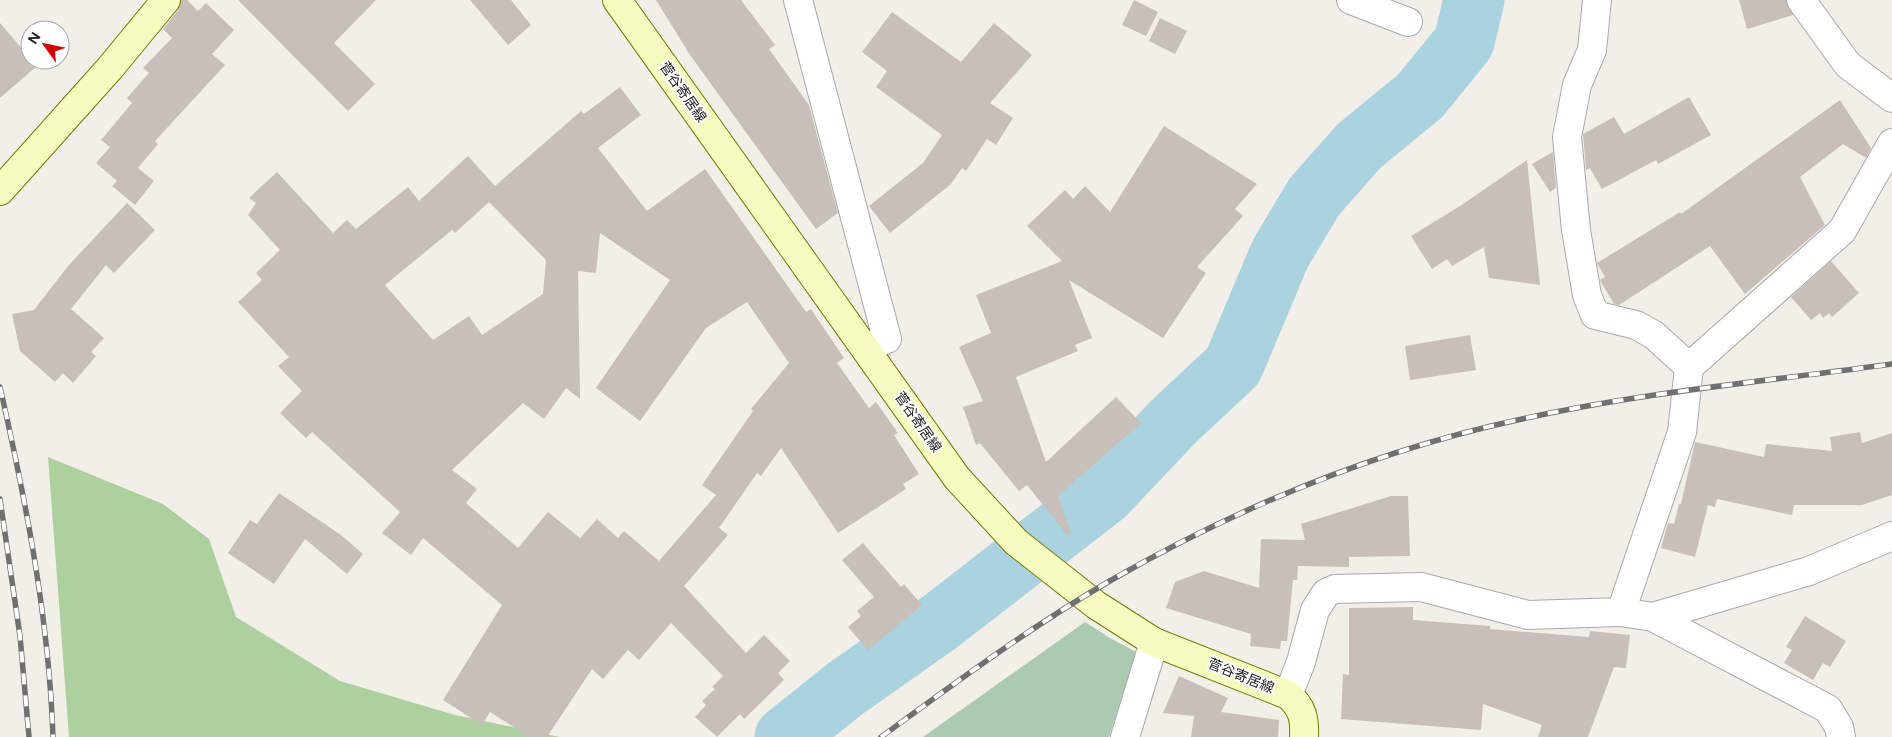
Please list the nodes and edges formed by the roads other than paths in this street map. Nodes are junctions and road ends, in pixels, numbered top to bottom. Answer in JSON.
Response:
{"nodes":[{"id":1,"x":166,"y":0,"type":"edge"},
{"id":2,"x":617,"y":0,"type":"edge"},
{"id":3,"x":798,"y":0,"type":"edge"},
{"id":4,"x":1351,"y":0,"type":"edge"},
{"id":5,"x":1597,"y":0,"type":"edge"},
{"id":6,"x":1801,"y":0,"type":"edge"},
{"id":7,"x":1408,"y":22,"type":"dead end"},
{"id":8,"x":1892,"y":98,"type":"edge"},
{"id":9,"x":1892,"y":143,"type":"edge"},
{"id":10,"x":0,"y":191,"type":"edge"},
{"id":11,"x":866,"y":348,"type":"junction"},
{"id":12,"x":1689,"y":367,"type":"junction"},
{"id":13,"x":1892,"y":536,"type":"edge"},
{"id":14,"x":1621,"y":612,"type":"junction"},
{"id":15,"x":1653,"y":617,"type":"junction"},
{"id":16,"x":1154,"y":642,"type":"junction"},
{"id":17,"x":1288,"y":695,"type":"junction"},
{"id":18,"x":1838,"y":734,"type":"edge"},
{"id":19,"x":1125,"y":737,"type":"edge"},
{"id":20,"x":1304,"y":737,"type":"edge"}],
"edges":[{"from":1,"to":10,"type":"main road"},
{"from":2,"to":11,"type":"main road","name":"菅谷寄居線"},
{"from":3,"to":11,"type":"street"},
{"from":4,"to":7,"type":"street"},
{"from":5,"to":12,"type":"street"},
{"from":6,"to":8,"type":"street"},
{"from":9,"to":12,"type":"street"},
{"from":11,"to":16,"type":"main road","name":"菅谷寄居線"},
{"from":12,"to":14,"type":"street"},
{"from":13,"to":15,"type":"street"},
{"from":14,"to":15,"type":"street"},
{"from":14,"to":17,"type":"street"},
{"from":15,"to":18,"type":"street"},
{"from":16,"to":17,"type":"main road","name":"菅谷寄居線"},
{"from":16,"to":19,"type":"street"},
{"from":17,"to":20,"type":"main road","name":"菅谷寄居線"}]}
